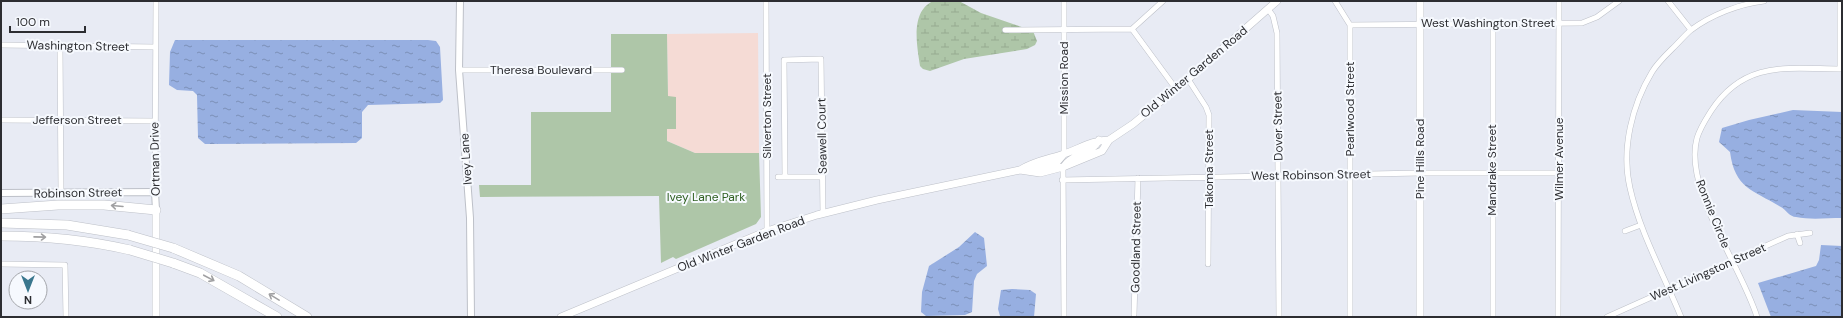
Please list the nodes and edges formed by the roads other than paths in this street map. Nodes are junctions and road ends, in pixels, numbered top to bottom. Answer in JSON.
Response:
{"nodes":[{"id":1,"x":156,"y":1,"type":"edge"},
{"id":2,"x":460,"y":1,"type":"edge"},
{"id":3,"x":766,"y":1,"type":"edge"},
{"id":4,"x":1064,"y":1,"type":"edge"},
{"id":5,"x":1163,"y":1,"type":"edge"},
{"id":6,"x":1277,"y":1,"type":"edge"},
{"id":7,"x":1335,"y":1,"type":"edge"},
{"id":8,"x":1420,"y":1,"type":"edge"},
{"id":9,"x":1559,"y":1,"type":"edge"},
{"id":10,"x":1619,"y":1,"type":"edge"},
{"id":11,"x":1668,"y":1,"type":"edge"},
{"id":12,"x":1764,"y":1,"type":"edge"},
{"id":13,"x":1840,"y":1,"type":"edge"},
{"id":14,"x":1268,"y":9,"type":"junction"},
{"id":15,"x":1493,"y":23,"type":"junction"},
{"id":16,"x":1559,"y":23,"type":"junction"},
{"id":17,"x":1421,"y":24,"type":"junction"},
{"id":18,"x":1350,"y":25,"type":"junction"},
{"id":19,"x":1065,"y":29,"type":"junction"},
{"id":20,"x":1132,"y":29,"type":"junction"},
{"id":21,"x":1006,"y":30,"type":"dead end"},
{"id":22,"x":1691,"y":30,"type":"junction"},
{"id":23,"x":1,"y":46,"type":"edge"},
{"id":24,"x":60,"y":46,"type":"junction"},
{"id":25,"x":155,"y":47,"type":"junction"},
{"id":26,"x":1841,"y":69,"type":"edge"},
{"id":27,"x":459,"y":70,"type":"junction"},
{"id":28,"x":622,"y":70,"type":"dead end"},
{"id":29,"x":1188,"y":79,"type":"junction"},
{"id":30,"x":1176,"y":88,"type":"junction"},
{"id":31,"x":1,"y":120,"type":"edge"},
{"id":32,"x":61,"y":120,"type":"junction"},
{"id":33,"x":154,"y":121,"type":"junction"},
{"id":34,"x":1099,"y":140,"type":"junction"},
{"id":35,"x":1109,"y":140,"type":"junction"},
{"id":36,"x":1064,"y":154,"type":"junction"},
{"id":37,"x":1063,"y":167,"type":"junction"},
{"id":38,"x":1023,"y":171,"type":"junction"},
{"id":39,"x":1420,"y":173,"type":"junction"},
{"id":40,"x":1559,"y":173,"type":"junction"},
{"id":41,"x":1350,"y":174,"type":"junction"},
{"id":42,"x":1492,"y":174,"type":"junction"},
{"id":43,"x":1279,"y":176,"type":"junction"},
{"id":44,"x":778,"y":177,"type":"dead end"},
{"id":45,"x":785,"y":177,"type":"junction"},
{"id":46,"x":822,"y":177,"type":"junction"},
{"id":47,"x":1210,"y":177,"type":"junction"},
{"id":48,"x":1138,"y":178,"type":"junction"},
{"id":49,"x":1062,"y":180,"type":"junction"},
{"id":50,"x":155,"y":192,"type":"junction"},
{"id":51,"x":1,"y":193,"type":"edge"},
{"id":52,"x":61,"y":193,"type":"junction"},
{"id":53,"x":1,"y":208,"type":"edge"},
{"id":54,"x":156,"y":210,"type":"junction"},
{"id":55,"x":823,"y":214,"type":"junction"},
{"id":56,"x":1,"y":223,"type":"edge"},
{"id":57,"x":1641,"y":225,"type":"junction"},
{"id":58,"x":768,"y":231,"type":"junction"},
{"id":59,"x":1625,"y":231,"type":"dead end"},
{"id":60,"x":1810,"y":233,"type":"dead end"},
{"id":61,"x":1797,"y":234,"type":"junction"},
{"id":62,"x":1,"y":236,"type":"edge"},
{"id":63,"x":1800,"y":243,"type":"dead end"},
{"id":64,"x":1733,"y":261,"type":"junction"},
{"id":65,"x":1,"y":264,"type":"edge"},
{"id":66,"x":1208,"y":264,"type":"dead end"},
{"id":67,"x":1669,"y":288,"type":"junction"},
{"id":68,"x":1134,"y":315,"type":"dead end"},
{"id":69,"x":1616,"y":316,"type":"edge"},
{"id":70,"x":66,"y":317,"type":"edge"},
{"id":71,"x":156,"y":317,"type":"edge"},
{"id":72,"x":277,"y":317,"type":"edge"},
{"id":73,"x":307,"y":317,"type":"edge"},
{"id":74,"x":471,"y":317,"type":"edge"},
{"id":75,"x":561,"y":317,"type":"edge"},
{"id":76,"x":1064,"y":317,"type":"edge"},
{"id":77,"x":1279,"y":317,"type":"edge"},
{"id":78,"x":1350,"y":317,"type":"edge"},
{"id":79,"x":1420,"y":317,"type":"edge"},
{"id":80,"x":1493,"y":317,"type":"edge"},
{"id":81,"x":1558,"y":317,"type":"edge"},
{"id":82,"x":1607,"y":317,"type":"edge"},
{"id":83,"x":1681,"y":317,"type":"edge"},
{"id":84,"x":1757,"y":317,"type":"edge"}],
"edges":[{"from":1,"to":25,"type":"street","name":"Ortman Drive"},
{"from":2,"to":27,"type":"street","name":"Ivey Lane"},
{"from":3,"to":58,"type":"street","name":"Silverton Street"},
{"from":4,"to":19,"type":"street","name":"Mission Road"},
{"from":5,"to":20,"type":"street"},
{"from":6,"to":14,"type":"main road","name":"Old Winter Garden Road"},
{"from":7,"to":18,"type":"street"},
{"from":8,"to":17,"type":"main road","name":"Pine Hills Road"},
{"from":9,"to":16,"type":"street","name":"Wilmer Avenue"},
{"from":10,"to":16,"type":"street","name":"West Washington Street"},
{"from":11,"to":22,"type":"street"},
{"from":12,"to":22,"type":"street"},
{"from":13,"to":26,"type":"street"},
{"from":14,"to":29,"type":"main road","name":"Old Winter Garden Road"},
{"from":14,"to":43,"type":"street","name":"Dover Street"},
{"from":15,"to":16,"type":"street","name":"West Washington Street"},
{"from":15,"to":17,"type":"street","name":"West Washington Street"},
{"from":15,"to":42,"type":"street","name":"Mandrake Street"},
{"from":16,"to":40,"type":"street","name":"Wilmer Avenue"},
{"from":17,"to":18,"type":"street","name":"West Washington Street"},
{"from":17,"to":39,"type":"main road","name":"Pine Hills Road"},
{"from":18,"to":41,"type":"street","name":"Pearlwood Street"},
{"from":19,"to":20,"type":"street"},
{"from":19,"to":21,"type":"street"},
{"from":19,"to":36,"type":"street","name":"Mission Road"},
{"from":20,"to":30,"type":"street"},
{"from":22,"to":57,"type":"street"},
{"from":23,"to":24,"type":"street","name":"Washington Street"},
{"from":24,"to":25,"type":"street","name":"Washington Street"},
{"from":24,"to":32,"type":"street"},
{"from":25,"to":33,"type":"street","name":"Ortman Drive"},
{"from":26,"to":64,"type":"street","name":"Ronnie Circle"},
{"from":27,"to":28,"type":"street","name":"Theresa Boulevard"},
{"from":27,"to":74,"type":"street","name":"Ivey Lane"},
{"from":29,"to":30,"type":"main road","name":"Old Winter Garden Road"},
{"from":29,"to":47,"type":"street","name":"Takoma Street"},
{"from":30,"to":35,"type":"main road","name":"Old Winter Garden Road"},
{"from":31,"to":32,"type":"street","name":"Jefferson Street"},
{"from":32,"to":33,"type":"street","name":"Jefferson Street"},
{"from":32,"to":52,"type":"street"},
{"from":33,"to":50,"type":"street","name":"Ortman Drive"},
{"from":34,"to":35,"type":"main road","name":"Old Winter Garden Road"},
{"from":34,"to":36,"type":"main road","name":"Old Winter Garden Road"},
{"from":34,"to":37,"type":"main road"},
{"from":35,"to":37,"type":"main road","name":"Old Winter Garden Road"},
{"from":36,"to":38,"type":"main road","name":"Old Winter Garden Road"},
{"from":37,"to":38,"type":"main road","name":"Old Winter Garden Road"},
{"from":37,"to":49,"type":"street"},
{"from":38,"to":55,"type":"main road","name":"Old Winter Garden Road"},
{"from":39,"to":41,"type":"street","name":"West Robinson Street"},
{"from":39,"to":42,"type":"street","name":"West Robinson Street"},
{"from":39,"to":79,"type":"main road","name":"Pine Hills Road"},
{"from":40,"to":42,"type":"street","name":"West Robinson Street"},
{"from":40,"to":81,"type":"street","name":"Wilmer Avenue"},
{"from":41,"to":43,"type":"street","name":"West Robinson Street"},
{"from":41,"to":78,"type":"street","name":"Pearlwood Street"},
{"from":42,"to":80,"type":"street","name":"Mandrake Street"},
{"from":43,"to":47,"type":"street","name":"West Robinson Street"},
{"from":43,"to":77,"type":"street","name":"Dover Street"},
{"from":44,"to":45,"type":"street"},
{"from":45,"to":46,"type":"street"},
{"from":45,"to":46,"type":"street","name":"Seawell Court"},
{"from":46,"to":55,"type":"street","name":"Seawell Court"},
{"from":47,"to":48,"type":"street","name":"West Robinson Street"},
{"from":47,"to":66,"type":"street","name":"Takoma Street"},
{"from":48,"to":49,"type":"street","name":"West Robinson Street"},
{"from":48,"to":68,"type":"street","name":"Goodland Street"},
{"from":49,"to":76,"type":"street"},
{"from":50,"to":52,"type":"street","name":"Robinson Street"},
{"from":50,"to":54,"type":"street","name":"Ortman Drive"},
{"from":51,"to":52,"type":"street","name":"Robinson Street"},
{"from":54,"to":53,"type":"highway","one_way":true},
{"from":54,"to":71,"type":"main road","name":"Ortman Drive"},
{"from":55,"to":58,"type":"main road","name":"Old Winter Garden Road"},
{"from":73,"to":56,"type":"highway","one_way":true,"bridge":true},
{"from":57,"to":59,"type":"street"},
{"from":57,"to":67,"type":"street"},
{"from":58,"to":75,"type":"main road","name":"Old Winter Garden Road"},
{"from":60,"to":61,"type":"street","name":"West Livingston Street"},
{"from":61,"to":63,"type":"street"},
{"from":61,"to":64,"type":"street","name":"West Livingston Street"},
{"from":62,"to":72,"type":"highway","one_way":true,"bridge":true},
{"from":64,"to":67,"type":"street","name":"West Livingston Street"},
{"from":64,"to":84,"type":"street","name":"Ronnie Circle"},
{"from":65,"to":70,"type":"street"},
{"from":67,"to":69,"type":"street","name":"West Livingston Street"},
{"from":67,"to":83,"type":"street"},
{"from":69,"to":82,"type":"street","name":"West Livingston Street"}]}
